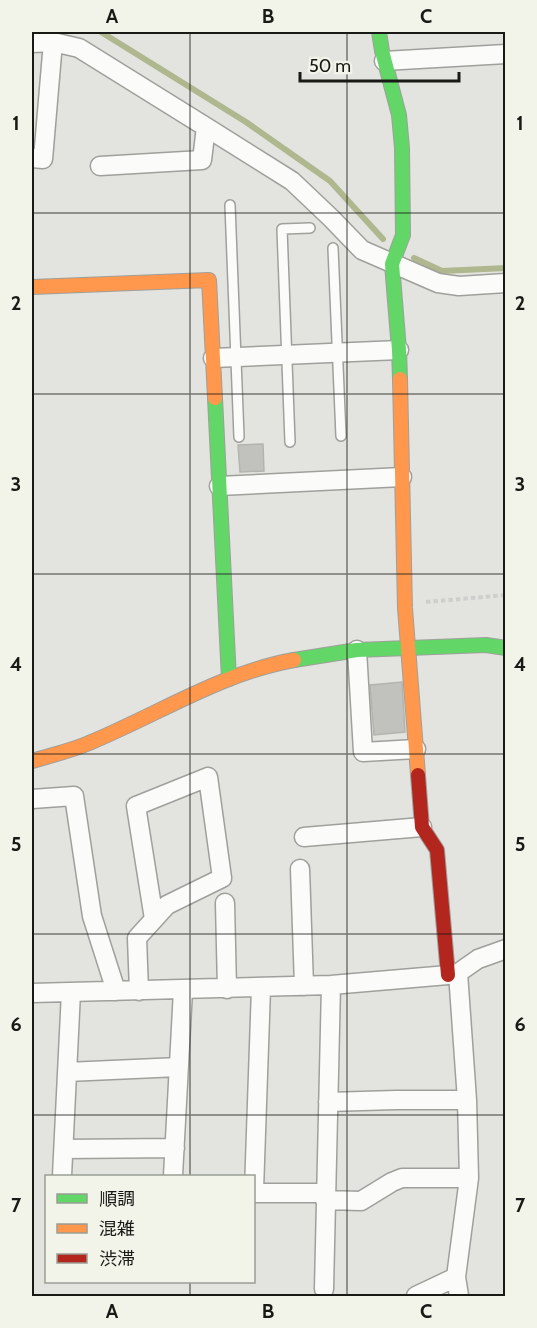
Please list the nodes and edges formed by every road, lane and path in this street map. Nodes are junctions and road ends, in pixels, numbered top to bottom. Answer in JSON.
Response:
{"nodes":[{"id":1,"x":380,"y":32,"type":"edge"},
{"id":2,"x":53,"y":42,"type":"junction"},
{"id":3,"x":32,"y":43,"type":"edge"},
{"id":4,"x":506,"y":54,"type":"edge"},
{"id":5,"x":384,"y":61,"type":"junction"},
{"id":6,"x":206,"y":127,"type":"junction"},
{"id":7,"x":32,"y":158,"type":"edge"},
{"id":8,"x":100,"y":166,"type":"dead end"},
{"id":9,"x":230,"y":205,"type":"dead end"},
{"id":10,"x":310,"y":228,"type":"dead end"},
{"id":11,"x":333,"y":248,"type":"dead end"},
{"id":12,"x":392,"y":264,"type":"junction"},
{"id":13,"x":506,"y":283,"type":"edge"},
{"id":14,"x":32,"y":287,"type":"edge"},
{"id":15,"x":399,"y":350,"type":"junction"},
{"id":16,"x":337,"y":353,"type":"junction"},
{"id":17,"x":287,"y":355,"type":"junction"},
{"id":18,"x":236,"y":357,"type":"junction"},
{"id":19,"x":213,"y":358,"type":"junction"},
{"id":20,"x":239,"y":436,"type":"dead end"},
{"id":21,"x":341,"y":436,"type":"dead end"},
{"id":22,"x":290,"y":442,"type":"dead end"},
{"id":23,"x":402,"y":477,"type":"junction"},
{"id":24,"x":219,"y":486,"type":"junction"},
{"id":25,"x":506,"y":595,"type":"edge"},
{"id":26,"x":405,"y":604,"type":"junction"},
{"id":27,"x":408,"y":647,"type":"junction"},
{"id":28,"x":506,"y":648,"type":"edge"},
{"id":29,"x":357,"y":650,"type":"junction"},
{"id":30,"x":230,"y":679,"type":"junction"},
{"id":31,"x":416,"y":749,"type":"junction"},
{"id":32,"x":32,"y":761,"type":"edge"},
{"id":33,"x":32,"y":799,"type":"edge"},
{"id":34,"x":422,"y":827,"type":"junction"},
{"id":35,"x":304,"y":837,"type":"dead end"},
{"id":36,"x":300,"y":869,"type":"dead end"},
{"id":37,"x":225,"y":903,"type":"dead end"},
{"id":38,"x":154,"y":919,"type":"junction"},
{"id":39,"x":506,"y":949,"type":"edge"},
{"id":40,"x":453,"y":974,"type":"junction"},
{"id":41,"x":331,"y":985,"type":"junction"},
{"id":42,"x":304,"y":986,"type":"junction"},
{"id":43,"x":261,"y":988,"type":"junction"},
{"id":44,"x":227,"y":989,"type":"junction"},
{"id":45,"x":183,"y":990,"type":"junction"},
{"id":46,"x":116,"y":991,"type":"junction"},
{"id":47,"x":139,"y":991,"type":"junction"},
{"id":48,"x":71,"y":992,"type":"junction"},
{"id":49,"x":32,"y":993,"type":"edge"},
{"id":50,"x":179,"y":1067,"type":"junction"},
{"id":51,"x":68,"y":1072,"type":"junction"},
{"id":52,"x":467,"y":1100,"type":"junction"},
{"id":53,"x":328,"y":1102,"type":"junction"},
{"id":54,"x":175,"y":1148,"type":"junction"},
{"id":55,"x":64,"y":1149,"type":"junction"},
{"id":56,"x":63,"y":1175,"type":"edge"},
{"id":57,"x":173,"y":1175,"type":"edge"},
{"id":58,"x":255,"y":1175,"type":"edge"},
{"id":59,"x":469,"y":1178,"type":"junction"},
{"id":60,"x":255,"y":1192,"type":"edge"},
{"id":61,"x":325,"y":1197,"type":"junction"},
{"id":62,"x":456,"y":1277,"type":"junction"},
{"id":63,"x":324,"y":1289,"type":"dead end"},
{"id":64,"x":416,"y":1296,"type":"edge"},
{"id":65,"x":459,"y":1296,"type":"edge"}],
"edges":[{"from":1,"to":5,"type":"street"},
{"from":2,"to":3,"type":"street"},
{"from":2,"to":6,"type":"street"},
{"from":2,"to":7,"type":"street"},
{"from":4,"to":5,"type":"street"},
{"from":5,"to":12,"type":"street"},
{"from":6,"to":8,"type":"street"},
{"from":6,"to":12,"type":"street"},
{"from":9,"to":18,"type":"lane"},
{"from":10,"to":17,"type":"lane"},
{"from":11,"to":16,"type":"lane"},
{"from":12,"to":13,"type":"street"},
{"from":12,"to":15,"type":"street"},
{"from":14,"to":19,"type":"street"},
{"from":15,"to":16,"type":"street"},
{"from":15,"to":23,"type":"street"},
{"from":16,"to":17,"type":"street"},
{"from":16,"to":21,"type":"lane"},
{"from":17,"to":18,"type":"street"},
{"from":17,"to":22,"type":"lane"},
{"from":18,"to":19,"type":"street"},
{"from":18,"to":20,"type":"lane"},
{"from":19,"to":24,"type":"street"},
{"from":23,"to":24,"type":"street"},
{"from":23,"to":26,"type":"street"},
{"from":24,"to":30,"type":"street"},
{"from":25,"to":26,"type":"path"},
{"from":26,"to":27,"type":"street"},
{"from":27,"to":28,"type":"street"},
{"from":27,"to":29,"type":"street"},
{"from":27,"to":31,"type":"street"},
{"from":29,"to":30,"type":"street"},
{"from":29,"to":31,"type":"street"},
{"from":30,"to":32,"type":"street"},
{"from":31,"to":34,"type":"street"},
{"from":33,"to":46,"type":"street"},
{"from":34,"to":35,"type":"street"},
{"from":34,"to":40,"type":"street"},
{"from":36,"to":42,"type":"street"},
{"from":37,"to":44,"type":"street"},
{"from":38,"to":38,"type":"street"},
{"from":38,"to":47,"type":"street"},
{"from":39,"to":40,"type":"street"},
{"from":40,"to":41,"type":"street"},
{"from":40,"to":52,"type":"street"},
{"from":41,"to":42,"type":"street"},
{"from":41,"to":53,"type":"street"},
{"from":42,"to":43,"type":"street"},
{"from":43,"to":44,"type":"street"},
{"from":43,"to":58,"type":"street"},
{"from":44,"to":45,"type":"street"},
{"from":45,"to":47,"type":"street"},
{"from":45,"to":50,"type":"street"},
{"from":46,"to":47,"type":"street"},
{"from":46,"to":48,"type":"street"},
{"from":48,"to":49,"type":"street"},
{"from":48,"to":51,"type":"street"},
{"from":50,"to":51,"type":"street"},
{"from":50,"to":54,"type":"street"},
{"from":51,"to":55,"type":"street"},
{"from":52,"to":53,"type":"street"},
{"from":52,"to":59,"type":"street"},
{"from":53,"to":61,"type":"street"},
{"from":54,"to":55,"type":"street"},
{"from":54,"to":57,"type":"street"},
{"from":55,"to":56,"type":"street"},
{"from":59,"to":61,"type":"street"},
{"from":59,"to":62,"type":"street"},
{"from":60,"to":61,"type":"street"},
{"from":61,"to":63,"type":"street"},
{"from":62,"to":64,"type":"street"},
{"from":62,"to":65,"type":"street"}]}
